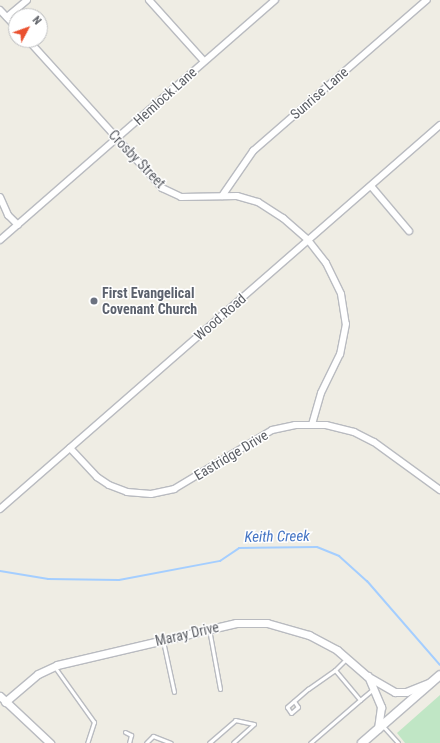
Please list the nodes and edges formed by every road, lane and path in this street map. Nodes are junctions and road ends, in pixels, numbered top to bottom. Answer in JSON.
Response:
{"nodes":[{"id":1,"x":27,"y":0,"type":"edge"},
{"id":2,"x":149,"y":0,"type":"edge"},
{"id":3,"x":275,"y":0,"type":"edge"},
{"id":4,"x":427,"y":0,"type":"edge"},
{"id":5,"x":0,"y":10,"type":"edge"},
{"id":6,"x":7,"y":17,"type":"joint"},
{"id":7,"x":35,"y":48,"type":"edge"},
{"id":8,"x":204,"y":61,"type":"junction"},
{"id":9,"x":440,"y":125,"type":"edge"},
{"id":10,"x":117,"y":138,"type":"junction"},
{"id":11,"x":371,"y":186,"type":"junction"},
{"id":12,"x":222,"y":196,"type":"junction"},
{"id":13,"x":0,"y":197,"type":"edge"},
{"id":14,"x":18,"y":225,"type":"junction"},
{"id":15,"x":409,"y":231,"type":"dead end"},
{"id":16,"x":0,"y":240,"type":"edge"},
{"id":17,"x":308,"y":240,"type":"junction"},
{"id":18,"x":312,"y":424,"type":"junction"},
{"id":19,"x":70,"y":448,"type":"junction"},
{"id":20,"x":440,"y":490,"type":"edge"},
{"id":21,"x":0,"y":509,"type":"edge"},
{"id":22,"x":209,"y":629,"type":"junction"},
{"id":23,"x":163,"y":639,"type":"junction"},
{"id":24,"x":347,"y":659,"type":"junction"},
{"id":25,"x":54,"y":666,"type":"junction"},
{"id":26,"x":335,"y":670,"type":"junction"},
{"id":27,"x":368,"y":676,"type":"junction"},
{"id":28,"x":438,"y":677,"type":"edge"},
{"id":29,"x":220,"y":689,"type":"dead end"},
{"id":30,"x":373,"y":689,"type":"junction"},
{"id":31,"x":174,"y":692,"type":"dead end"},
{"id":32,"x":3,"y":699,"type":"edge"},
{"id":33,"x":360,"y":700,"type":"junction"},
{"id":34,"x":294,"y":702,"type":"dead end"},
{"id":35,"x":380,"y":727,"type":"junction"},
{"id":36,"x":125,"y":732,"type":"dead end"},
{"id":37,"x":50,"y":743,"type":"edge"},
{"id":38,"x":86,"y":743,"type":"edge"},
{"id":39,"x":129,"y":743,"type":"edge"},
{"id":40,"x":146,"y":743,"type":"edge"},
{"id":41,"x":171,"y":743,"type":"edge"},
{"id":42,"x":208,"y":743,"type":"edge"},
{"id":43,"x":233,"y":743,"type":"edge"},
{"id":44,"x":310,"y":743,"type":"edge"},
{"id":45,"x":362,"y":743,"type":"edge"},
{"id":46,"x":398,"y":743,"type":"edge"}],
"edges":[{"from":1,"to":6,"type":"street"},
{"from":2,"to":8,"type":"street"},
{"from":3,"to":8,"type":"street","name":"Hemlock Lane"},
{"from":4,"to":12,"type":"street","name":"Sunrise Lane"},
{"from":5,"to":6,"type":"street"},
{"from":7,"to":10,"type":"street","name":"Crosby Street"},
{"from":8,"to":10,"type":"street","name":"Hemlock Lane"},
{"from":9,"to":11,"type":"street","name":"Wood Road"},
{"from":10,"to":12,"type":"street","name":"Crosby Street"},
{"from":10,"to":14,"type":"street","name":"Hemlock Lane"},
{"from":11,"to":15,"type":"street"},
{"from":11,"to":17,"type":"street","name":"Wood Road"},
{"from":12,"to":17,"type":"street","name":"Crosby Street"},
{"from":13,"to":14,"type":"street"},
{"from":14,"to":16,"type":"street","name":"Hemlock Lane"},
{"from":17,"to":18,"type":"street","name":"Crosby Street"},
{"from":17,"to":19,"type":"street","name":"Wood Road"},
{"from":18,"to":19,"type":"street","name":"Eastridge Drive"},
{"from":18,"to":20,"type":"street","name":"Eastridge Drive"},
{"from":19,"to":21,"type":"street","name":"Wood Road"},
{"from":22,"to":23,"type":"street","name":"Maray Drive"},
{"from":22,"to":24,"type":"street","name":"Maray Drive"},
{"from":22,"to":29,"type":"lane"},
{"from":23,"to":25,"type":"street","name":"Maray Drive"},
{"from":23,"to":31,"type":"lane"},
{"from":24,"to":26,"type":"lane"},
{"from":24,"to":27,"type":"street","name":"Maray Drive"},
{"from":25,"to":32,"type":"street","name":"Maray Drive"},
{"from":25,"to":38,"type":"lane"},
{"from":26,"to":33,"type":"lane"},
{"from":26,"to":34,"type":"lane"},
{"from":27,"to":28,"type":"street","name":"Maray Drive"},
{"from":27,"to":30,"type":"street"},
{"from":28,"to":35,"type":"main road"},
{"from":30,"to":33,"type":"lane"},
{"from":30,"to":35,"type":"street"},
{"from":32,"to":37,"type":"street"},
{"from":33,"to":44,"type":"lane"},
{"from":35,"to":45,"type":"main road"},
{"from":35,"to":46,"type":"lane"},
{"from":36,"to":39,"type":"lane"},
{"from":40,"to":41,"type":"lane"},
{"from":42,"to":43,"type":"lane"}]}
